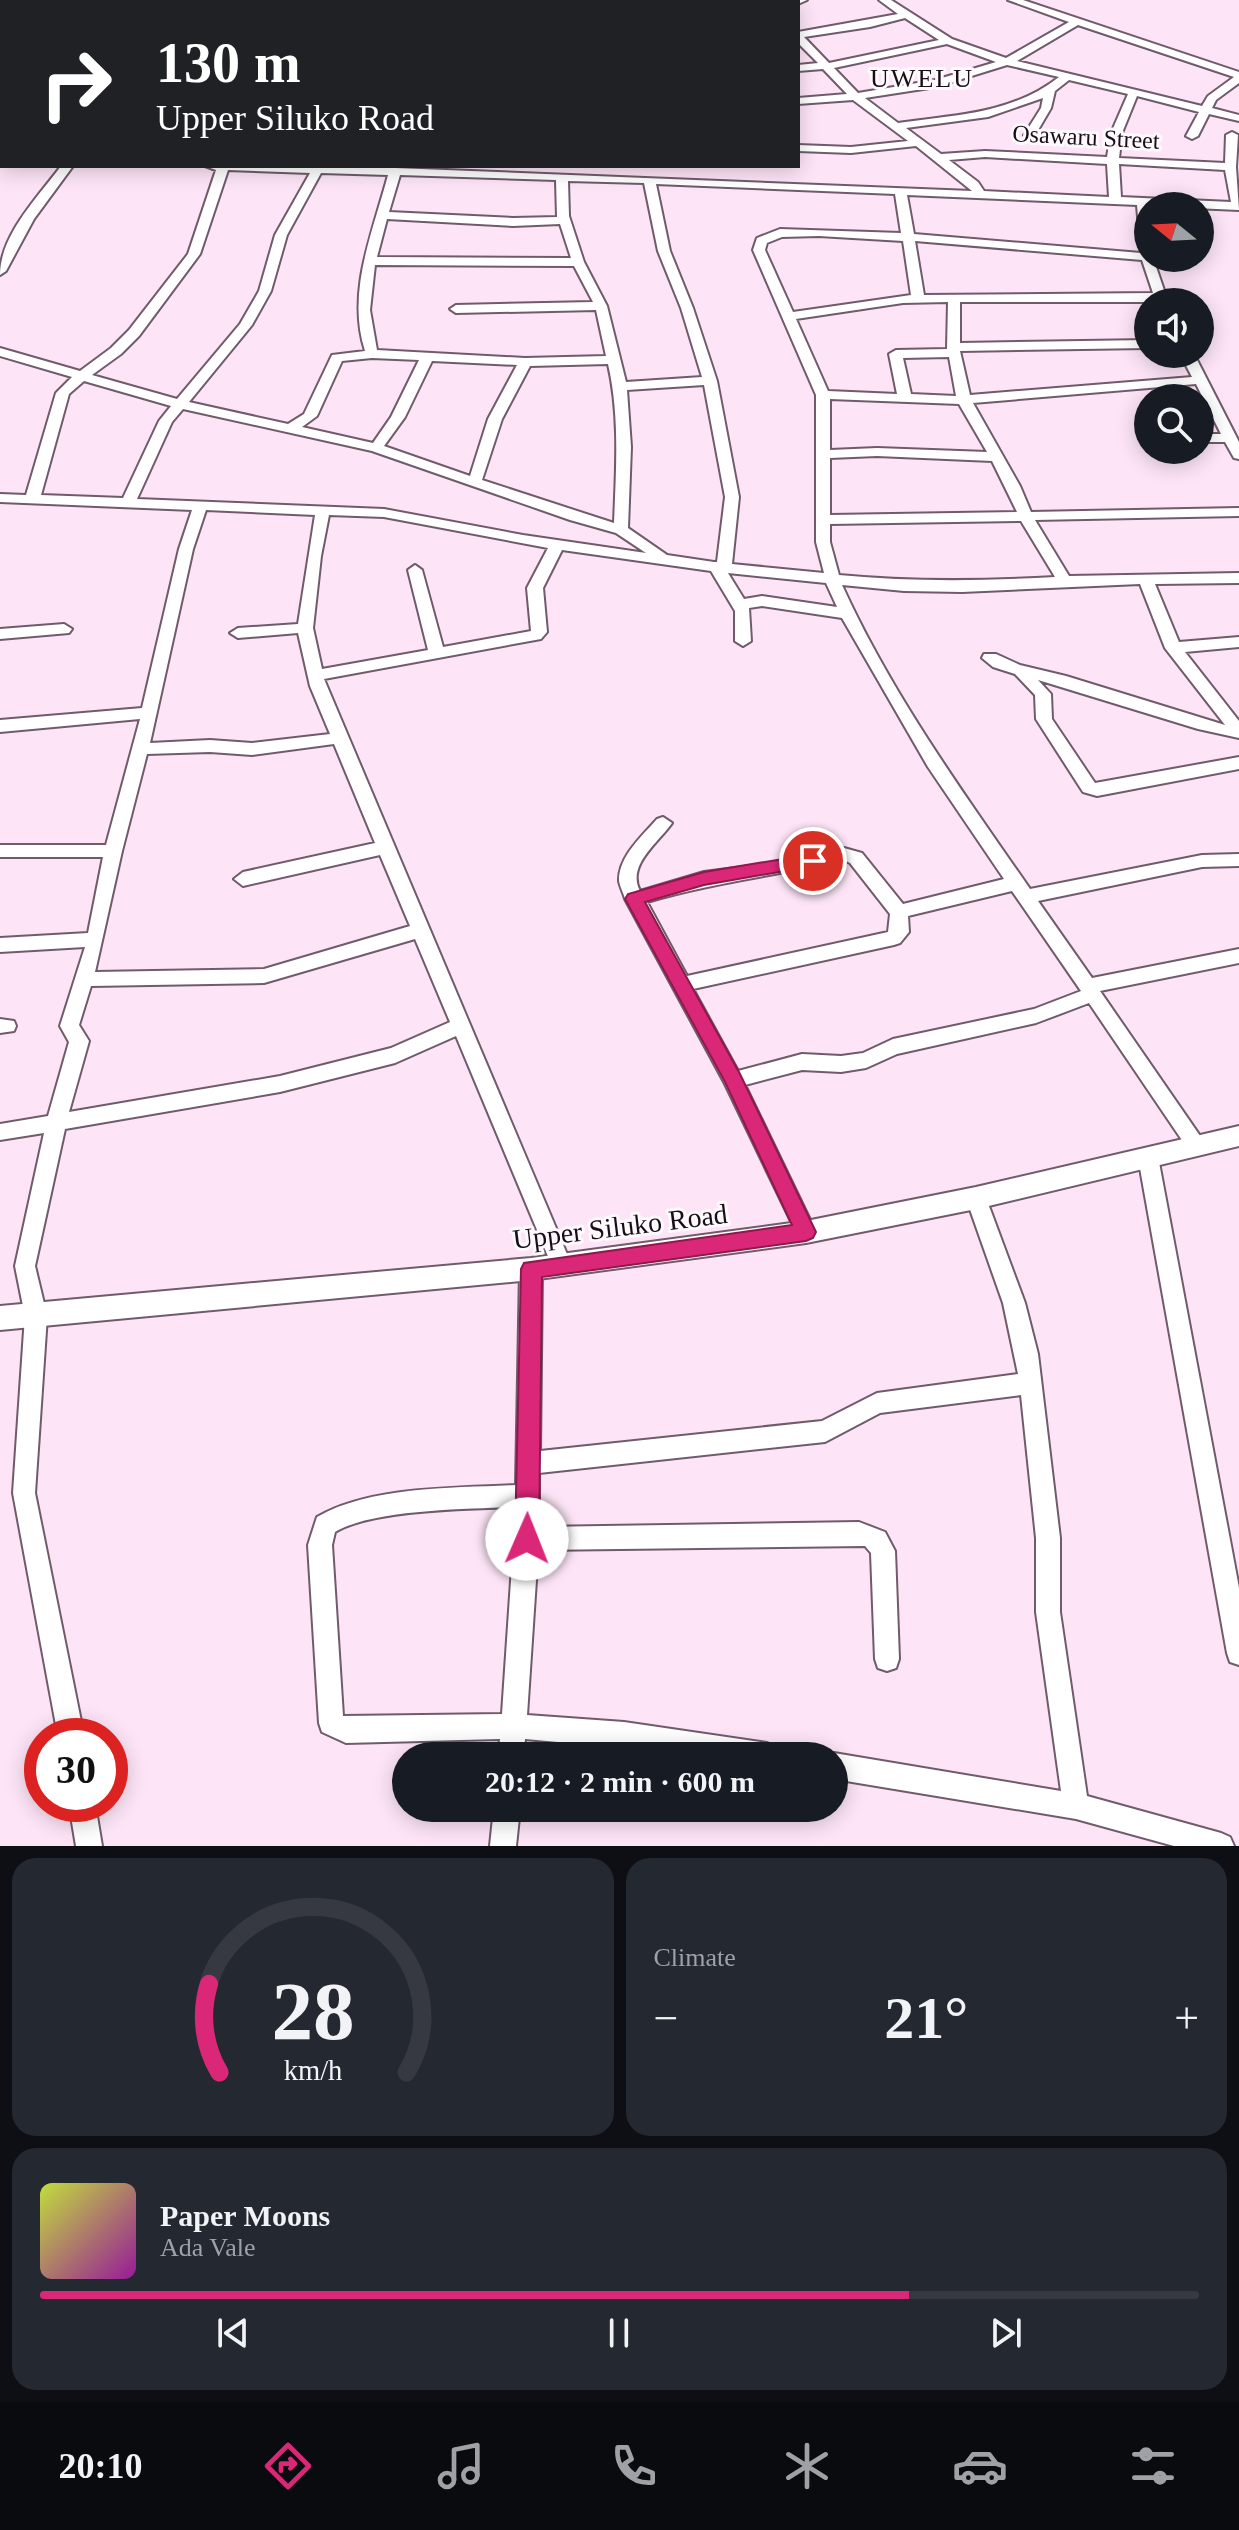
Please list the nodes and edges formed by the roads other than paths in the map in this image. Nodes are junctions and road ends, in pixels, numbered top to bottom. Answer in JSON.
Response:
{"nodes":[{"id":1,"x":884,"y":0,"type":"edge"},
{"id":2,"x":1013,"y":0,"type":"edge"},
{"id":3,"x":909,"y":14,"type":"junction"},
{"id":4,"x":1079,"y":20,"type":"junction"},
{"id":5,"x":800,"y":36,"type":"edge"},
{"id":6,"x":800,"y":38,"type":"edge"},
{"id":7,"x":948,"y":41,"type":"junction"},
{"id":8,"x":1007,"y":61,"type":"junction"},
{"id":9,"x":827,"y":66,"type":"junction"},
{"id":10,"x":800,"y":68,"type":"edge"},
{"id":11,"x":1067,"y":76,"type":"junction"},
{"id":12,"x":1239,"y":77,"type":"edge"},
{"id":13,"x":1050,"y":92,"type":"junction"},
{"id":14,"x":1134,"y":92,"type":"junction"},
{"id":15,"x":856,"y":97,"type":"junction"},
{"id":16,"x":800,"y":101,"type":"edge"},
{"id":17,"x":1204,"y":110,"type":"junction"},
{"id":18,"x":1239,"y":118,"type":"edge"},
{"id":19,"x":899,"y":126,"type":"junction"},
{"id":20,"x":1030,"y":135,"type":"dead end"},
{"id":21,"x":1232,"y":135,"type":"dead end"},
{"id":22,"x":1192,"y":136,"type":"dead end"},
{"id":23,"x":916,"y":143,"type":"junction"},
{"id":24,"x":800,"y":148,"type":"edge"},
{"id":25,"x":939,"y":158,"type":"junction"},
{"id":26,"x":1112,"y":160,"type":"junction"},
{"id":27,"x":1230,"y":167,"type":"junction"},
{"id":28,"x":66,"y":168,"type":"edge"},
{"id":29,"x":223,"y":168,"type":"edge"},
{"id":30,"x":318,"y":168,"type":"edge"},
{"id":31,"x":338,"y":168,"type":"edge"},
{"id":32,"x":395,"y":171,"type":"junction"},
{"id":33,"x":519,"y":171,"type":"edge"},
{"id":34,"x":562,"y":177,"type":"junction"},
{"id":35,"x":649,"y":180,"type":"junction"},
{"id":36,"x":901,"y":193,"type":"junction"},
{"id":37,"x":981,"y":195,"type":"junction"},
{"id":38,"x":1115,"y":201,"type":"junction"},
{"id":39,"x":1134,"y":202,"type":"edge"},
{"id":40,"x":1214,"y":205,"type":"edge"},
{"id":41,"x":1238,"y":206,"type":"edge"},
{"id":42,"x":384,"y":215,"type":"junction"},
{"id":43,"x":565,"y":220,"type":"junction"},
{"id":44,"x":909,"y":239,"type":"junction"},
{"id":45,"x":1134,"y":256,"type":"edge"},
{"id":46,"x":370,"y":261,"type":"junction"},
{"id":47,"x":578,"y":262,"type":"junction"},
{"id":48,"x":0,"y":271,"type":"edge"},
{"id":49,"x":954,"y":297,"type":"junction"},
{"id":50,"x":918,"y":299,"type":"junction"},
{"id":51,"x":1134,"y":300,"type":"edge"},
{"id":52,"x":601,"y":306,"type":"junction"},
{"id":53,"x":456,"y":309,"type":"dead end"},
{"id":54,"x":790,"y":316,"type":"junction"},
{"id":55,"x":1134,"y":344,"type":"edge"},
{"id":56,"x":954,"y":350,"type":"junction"},
{"id":57,"x":372,"y":354,"type":"junction"},
{"id":58,"x":3,"y":357,"type":"edge"},
{"id":59,"x":426,"y":359,"type":"junction"},
{"id":60,"x":616,"y":360,"type":"junction"},
{"id":61,"x":525,"y":362,"type":"junction"},
{"id":62,"x":1195,"y":368,"type":"edge"},
{"id":63,"x":81,"y":376,"type":"junction"},
{"id":64,"x":1201,"y":380,"type":"junction"},
{"id":65,"x":710,"y":381,"type":"junction"},
{"id":66,"x":620,"y":386,"type":"junction"},
{"id":67,"x":823,"y":395,"type":"junction"},
{"id":68,"x":905,"y":398,"type":"junction"},
{"id":69,"x":964,"y":400,"type":"junction"},
{"id":70,"x":179,"y":404,"type":"junction"},
{"id":71,"x":292,"y":428,"type":"junction"},
{"id":72,"x":1214,"y":438,"type":"edge"},
{"id":73,"x":1229,"y":438,"type":"junction"},
{"id":74,"x":376,"y":448,"type":"junction"},
{"id":75,"x":821,"y":454,"type":"junction"},
{"id":76,"x":1239,"y":455,"type":"edge"},
{"id":77,"x":996,"y":457,"type":"junction"},
{"id":78,"x":475,"y":481,"type":"junction"},
{"id":79,"x":0,"y":498,"type":"edge"},
{"id":80,"x":32,"y":500,"type":"junction"},
{"id":81,"x":128,"y":503,"type":"junction"},
{"id":82,"x":200,"y":507,"type":"junction"},
{"id":83,"x":323,"y":510,"type":"junction"},
{"id":84,"x":1239,"y":512,"type":"edge"},
{"id":85,"x":1026,"y":517,"type":"junction"},
{"id":86,"x":823,"y":520,"type":"junction"},
{"id":87,"x":621,"y":530,"type":"junction"},
{"id":88,"x":557,"y":545,"type":"junction"},
{"id":89,"x":662,"y":557,"type":"junction"},
{"id":90,"x":720,"y":567,"type":"junction"},
{"id":91,"x":415,"y":570,"type":"dead end"},
{"id":92,"x":1239,"y":578,"type":"edge"},
{"id":93,"x":1146,"y":579,"type":"junction"},
{"id":94,"x":833,"y":581,"type":"junction"},
{"id":95,"x":1066,"y":583,"type":"junction"},
{"id":96,"x":739,"y":605,"type":"junction"},
{"id":97,"x":848,"y":614,"type":"junction"},
{"id":98,"x":305,"y":628,"type":"junction"},
{"id":99,"x":64,"y":629,"type":"dead end"},
{"id":100,"x":238,"y":633,"type":"dead end"},
{"id":101,"x":0,"y":634,"type":"edge"},
{"id":102,"x":743,"y":641,"type":"dead end"},
{"id":103,"x":1239,"y":642,"type":"edge"},
{"id":104,"x":1173,"y":648,"type":"junction"},
{"id":105,"x":437,"y":655,"type":"junction"},
{"id":106,"x":990,"y":658,"type":"dead end"},
{"id":107,"x":1022,"y":673,"type":"junction"},
{"id":108,"x":317,"y":675,"type":"junction"},
{"id":109,"x":149,"y":713,"type":"junction"},
{"id":110,"x":0,"y":726,"type":"edge"},
{"id":111,"x":1239,"y":732,"type":"edge"},
{"id":112,"x":340,"y":738,"type":"junction"},
{"id":113,"x":140,"y":749,"type":"junction"},
{"id":114,"x":1239,"y":763,"type":"edge"},
{"id":115,"x":663,"y":823,"type":"dead end"},
{"id":116,"x":386,"y":847,"type":"junction"},
{"id":117,"x":0,"y":851,"type":"edge"},
{"id":118,"x":113,"y":851,"type":"junction"},
{"id":119,"x":1239,"y":860,"type":"edge"},
{"id":120,"x":243,"y":879,"type":"dead end"},
{"id":121,"x":1021,"y":890,"type":"junction"},
{"id":122,"x":634,"y":899,"type":"junction"},
{"id":123,"x":899,"y":912,"type":"junction"},
{"id":124,"x":421,"y":930,"type":"junction"},
{"id":125,"x":95,"y":939,"type":"junction"},
{"id":126,"x":0,"y":945,"type":"edge"},
{"id":127,"x":1239,"y":956,"type":"edge"},
{"id":128,"x":84,"y":979,"type":"junction"},
{"id":129,"x":682,"y":984,"type":"junction"},
{"id":130,"x":1090,"y":990,"type":"junction"},
{"id":131,"x":461,"y":1025,"type":"junction"},
{"id":132,"x":733,"y":1080,"type":"junction"},
{"id":133,"x":57,"y":1120,"type":"junction"},
{"id":134,"x":0,"y":1132,"type":"edge"},
{"id":135,"x":1239,"y":1136,"type":"edge"},
{"id":136,"x":1197,"y":1146,"type":"junction"},
{"id":137,"x":1148,"y":1157,"type":"junction"},
{"id":138,"x":976,"y":1198,"type":"junction"},
{"id":139,"x":806,"y":1232,"type":"junction"},
{"id":140,"x":562,"y":1266,"type":"junction"},
{"id":141,"x":531,"y":1269,"type":"junction"},
{"id":142,"x":36,"y":1316,"type":"junction"},
{"id":143,"x":0,"y":1318,"type":"edge"},
{"id":144,"x":1031,"y":1383,"type":"junction"},
{"id":145,"x":528,"y":1463,"type":"junction"},
{"id":146,"x":528,"y":1495,"type":"junction"},
{"id":147,"x":527,"y":1539,"type":"junction"},
{"id":148,"x":1239,"y":1653,"type":"edge"},
{"id":149,"x":887,"y":1659,"type":"dead end"},
{"id":150,"x":68,"y":1718,"type":"edge"},
{"id":151,"x":514,"y":1726,"type":"junction"},
{"id":152,"x":512,"y":1742,"type":"edge"},
{"id":153,"x":672,"y":1742,"type":"edge"},
{"id":154,"x":848,"y":1768,"type":"edge"},
{"id":155,"x":1076,"y":1806,"type":"junction"},
{"id":156,"x":85,"y":1822,"type":"edge"},
{"id":157,"x":506,"y":1822,"type":"edge"},
{"id":158,"x":89,"y":1846,"type":"edge"},
{"id":159,"x":503,"y":1846,"type":"edge"},
{"id":160,"x":1221,"y":1846,"type":"edge"}],
"edges":[{"from":1,"to":3,"type":"street"},
{"from":2,"to":4,"type":"street"},
{"from":3,"to":5,"type":"street"},
{"from":3,"to":7,"type":"street"},
{"from":4,"to":8,"type":"street"},
{"from":4,"to":12,"type":"street"},
{"from":6,"to":9,"type":"street"},
{"from":7,"to":8,"type":"street"},
{"from":7,"to":9,"type":"street"},
{"from":8,"to":11,"type":"street"},
{"from":8,"to":15,"type":"street"},
{"from":9,"to":10,"type":"street"},
{"from":9,"to":15,"type":"street"},
{"from":11,"to":13,"type":"street"},
{"from":11,"to":14,"type":"street"},
{"from":12,"to":17,"type":"street"},
{"from":13,"to":19,"type":"street"},
{"from":13,"to":20,"type":"street"},
{"from":14,"to":17,"type":"street"},
{"from":14,"to":26,"type":"street"},
{"from":15,"to":16,"type":"street"},
{"from":15,"to":19,"type":"street"},
{"from":17,"to":18,"type":"street"},
{"from":17,"to":22,"type":"street"},
{"from":19,"to":23,"type":"street"},
{"from":21,"to":27,"type":"street"},
{"from":23,"to":24,"type":"street"},
{"from":23,"to":25,"type":"street"},
{"from":25,"to":26,"type":"street","name":"Osawaru Street"},
{"from":25,"to":37,"type":"street"},
{"from":26,"to":27,"type":"street","name":"Osawaru Street"},
{"from":26,"to":38,"type":"street"},
{"from":27,"to":41,"type":"street"},
{"from":28,"to":48,"type":"street"},
{"from":29,"to":63,"type":"street"},
{"from":30,"to":70,"type":"street"},
{"from":31,"to":32,"type":"street"},
{"from":32,"to":33,"type":"street"},
{"from":32,"to":42,"type":"street"},
{"from":33,"to":34,"type":"street"},
{"from":34,"to":35,"type":"street"},
{"from":34,"to":43,"type":"street"},
{"from":35,"to":36,"type":"street"},
{"from":35,"to":65,"type":"street"},
{"from":36,"to":37,"type":"street"},
{"from":36,"to":44,"type":"street"},
{"from":37,"to":38,"type":"street"},
{"from":38,"to":39,"type":"street"},
{"from":40,"to":41,"type":"street"},
{"from":42,"to":43,"type":"street"},
{"from":42,"to":46,"type":"street"},
{"from":43,"to":47,"type":"street"},
{"from":44,"to":45,"type":"street"},
{"from":44,"to":50,"type":"street"},
{"from":44,"to":54,"type":"street"},
{"from":46,"to":47,"type":"street"},
{"from":46,"to":57,"type":"street"},
{"from":47,"to":52,"type":"street"},
{"from":49,"to":50,"type":"street"},
{"from":49,"to":51,"type":"street"},
{"from":49,"to":56,"type":"street"},
{"from":50,"to":54,"type":"street"},
{"from":52,"to":53,"type":"street"},
{"from":52,"to":60,"type":"street"},
{"from":54,"to":67,"type":"street"},
{"from":55,"to":56,"type":"street"},
{"from":56,"to":68,"type":"street"},
{"from":56,"to":69,"type":"street"},
{"from":57,"to":59,"type":"street"},
{"from":57,"to":71,"type":"street"},
{"from":58,"to":63,"type":"street"},
{"from":59,"to":61,"type":"street"},
{"from":59,"to":74,"type":"street"},
{"from":60,"to":61,"type":"street"},
{"from":60,"to":66,"type":"street"},
{"from":61,"to":78,"type":"street"},
{"from":62,"to":64,"type":"street"},
{"from":63,"to":70,"type":"street"},
{"from":63,"to":80,"type":"street"},
{"from":64,"to":69,"type":"street"},
{"from":64,"to":73,"type":"street"},
{"from":65,"to":66,"type":"street"},
{"from":65,"to":90,"type":"street"},
{"from":66,"to":87,"type":"street"},
{"from":67,"to":68,"type":"street"},
{"from":67,"to":75,"type":"street"},
{"from":68,"to":69,"type":"street"},
{"from":69,"to":77,"type":"street"},
{"from":70,"to":71,"type":"street"},
{"from":70,"to":81,"type":"street"},
{"from":71,"to":74,"type":"street"},
{"from":72,"to":73,"type":"street"},
{"from":73,"to":76,"type":"street"},
{"from":74,"to":78,"type":"street"},
{"from":75,"to":77,"type":"street"},
{"from":75,"to":86,"type":"street"},
{"from":77,"to":85,"type":"street"},
{"from":78,"to":87,"type":"street"},
{"from":79,"to":80,"type":"street"},
{"from":80,"to":81,"type":"street"},
{"from":81,"to":82,"type":"street"},
{"from":82,"to":83,"type":"street"},
{"from":82,"to":109,"type":"street"},
{"from":83,"to":88,"type":"street"},
{"from":83,"to":98,"type":"street"},
{"from":84,"to":85,"type":"street"},
{"from":85,"to":86,"type":"street"},
{"from":85,"to":95,"type":"street"},
{"from":86,"to":94,"type":"street"},
{"from":87,"to":89,"type":"street"},
{"from":88,"to":89,"type":"street"},
{"from":88,"to":105,"type":"street"},
{"from":89,"to":90,"type":"street"},
{"from":90,"to":94,"type":"street"},
{"from":90,"to":96,"type":"street"},
{"from":91,"to":105,"type":"street"},
{"from":92,"to":93,"type":"street"},
{"from":93,"to":95,"type":"street"},
{"from":93,"to":104,"type":"street"},
{"from":94,"to":95,"type":"street"},
{"from":94,"to":97,"type":"street"},
{"from":96,"to":97,"type":"street"},
{"from":96,"to":102,"type":"street"},
{"from":97,"to":121,"type":"street"},
{"from":98,"to":100,"type":"street"},
{"from":98,"to":108,"type":"street"},
{"from":99,"to":101,"type":"street"},
{"from":103,"to":104,"type":"street"},
{"from":104,"to":111,"type":"street"},
{"from":105,"to":108,"type":"street"},
{"from":106,"to":107,"type":"street"},
{"from":107,"to":111,"type":"street"},
{"from":107,"to":114,"type":"street"},
{"from":108,"to":112,"type":"street"},
{"from":109,"to":110,"type":"street"},
{"from":109,"to":113,"type":"street"},
{"from":112,"to":113,"type":"street"},
{"from":112,"to":116,"type":"street"},
{"from":113,"to":118,"type":"street"},
{"from":115,"to":122,"type":"street"},
{"from":116,"to":120,"type":"street"},
{"from":116,"to":124,"type":"street"},
{"from":117,"to":118,"type":"street"},
{"from":118,"to":125,"type":"street"},
{"from":119,"to":121,"type":"street"},
{"from":121,"to":123,"type":"street"},
{"from":121,"to":130,"type":"street"},
{"from":122,"to":123,"type":"street"},
{"from":122,"to":129,"type":"street"},
{"from":123,"to":129,"type":"street"},
{"from":124,"to":128,"type":"street"},
{"from":124,"to":131,"type":"street"},
{"from":125,"to":126,"type":"street"},
{"from":125,"to":128,"type":"street"},
{"from":127,"to":130,"type":"street"},
{"from":128,"to":133,"type":"street"},
{"from":129,"to":132,"type":"street"},
{"from":130,"to":132,"type":"street"},
{"from":130,"to":136,"type":"street"},
{"from":131,"to":133,"type":"street"},
{"from":131,"to":140,"type":"street"},
{"from":132,"to":139,"type":"street"},
{"from":133,"to":134,"type":"street"},
{"from":133,"to":142,"type":"street"},
{"from":135,"to":136,"type":"main road","name":"Upper Siluko Road"},
{"from":136,"to":137,"type":"main road","name":"Upper Siluko Road"},
{"from":137,"to":138,"type":"main road","name":"Upper Siluko Road"},
{"from":137,"to":148,"type":"street"},
{"from":138,"to":139,"type":"main road","name":"Upper Siluko Road"},
{"from":138,"to":144,"type":"street"},
{"from":139,"to":140,"type":"main road","name":"Upper Siluko Road"},
{"from":140,"to":141,"type":"main road","name":"Upper Siluko Road"},
{"from":141,"to":142,"type":"main road","name":"Upper Siluko Road"},
{"from":141,"to":145,"type":"street"},
{"from":142,"to":143,"type":"main road","name":"Upper Siluko Road"},
{"from":142,"to":150,"type":"street"},
{"from":144,"to":145,"type":"street"},
{"from":144,"to":155,"type":"street"},
{"from":145,"to":146,"type":"street"},
{"from":146,"to":147,"type":"street"},
{"from":146,"to":151,"type":"street"},
{"from":147,"to":149,"type":"street"},
{"from":147,"to":151,"type":"street"},
{"from":151,"to":152,"type":"street"},
{"from":151,"to":153,"type":"street"},
{"from":154,"to":155,"type":"street"},
{"from":155,"to":160,"type":"street"},
{"from":156,"to":158,"type":"street"},
{"from":157,"to":159,"type":"street"}]}
